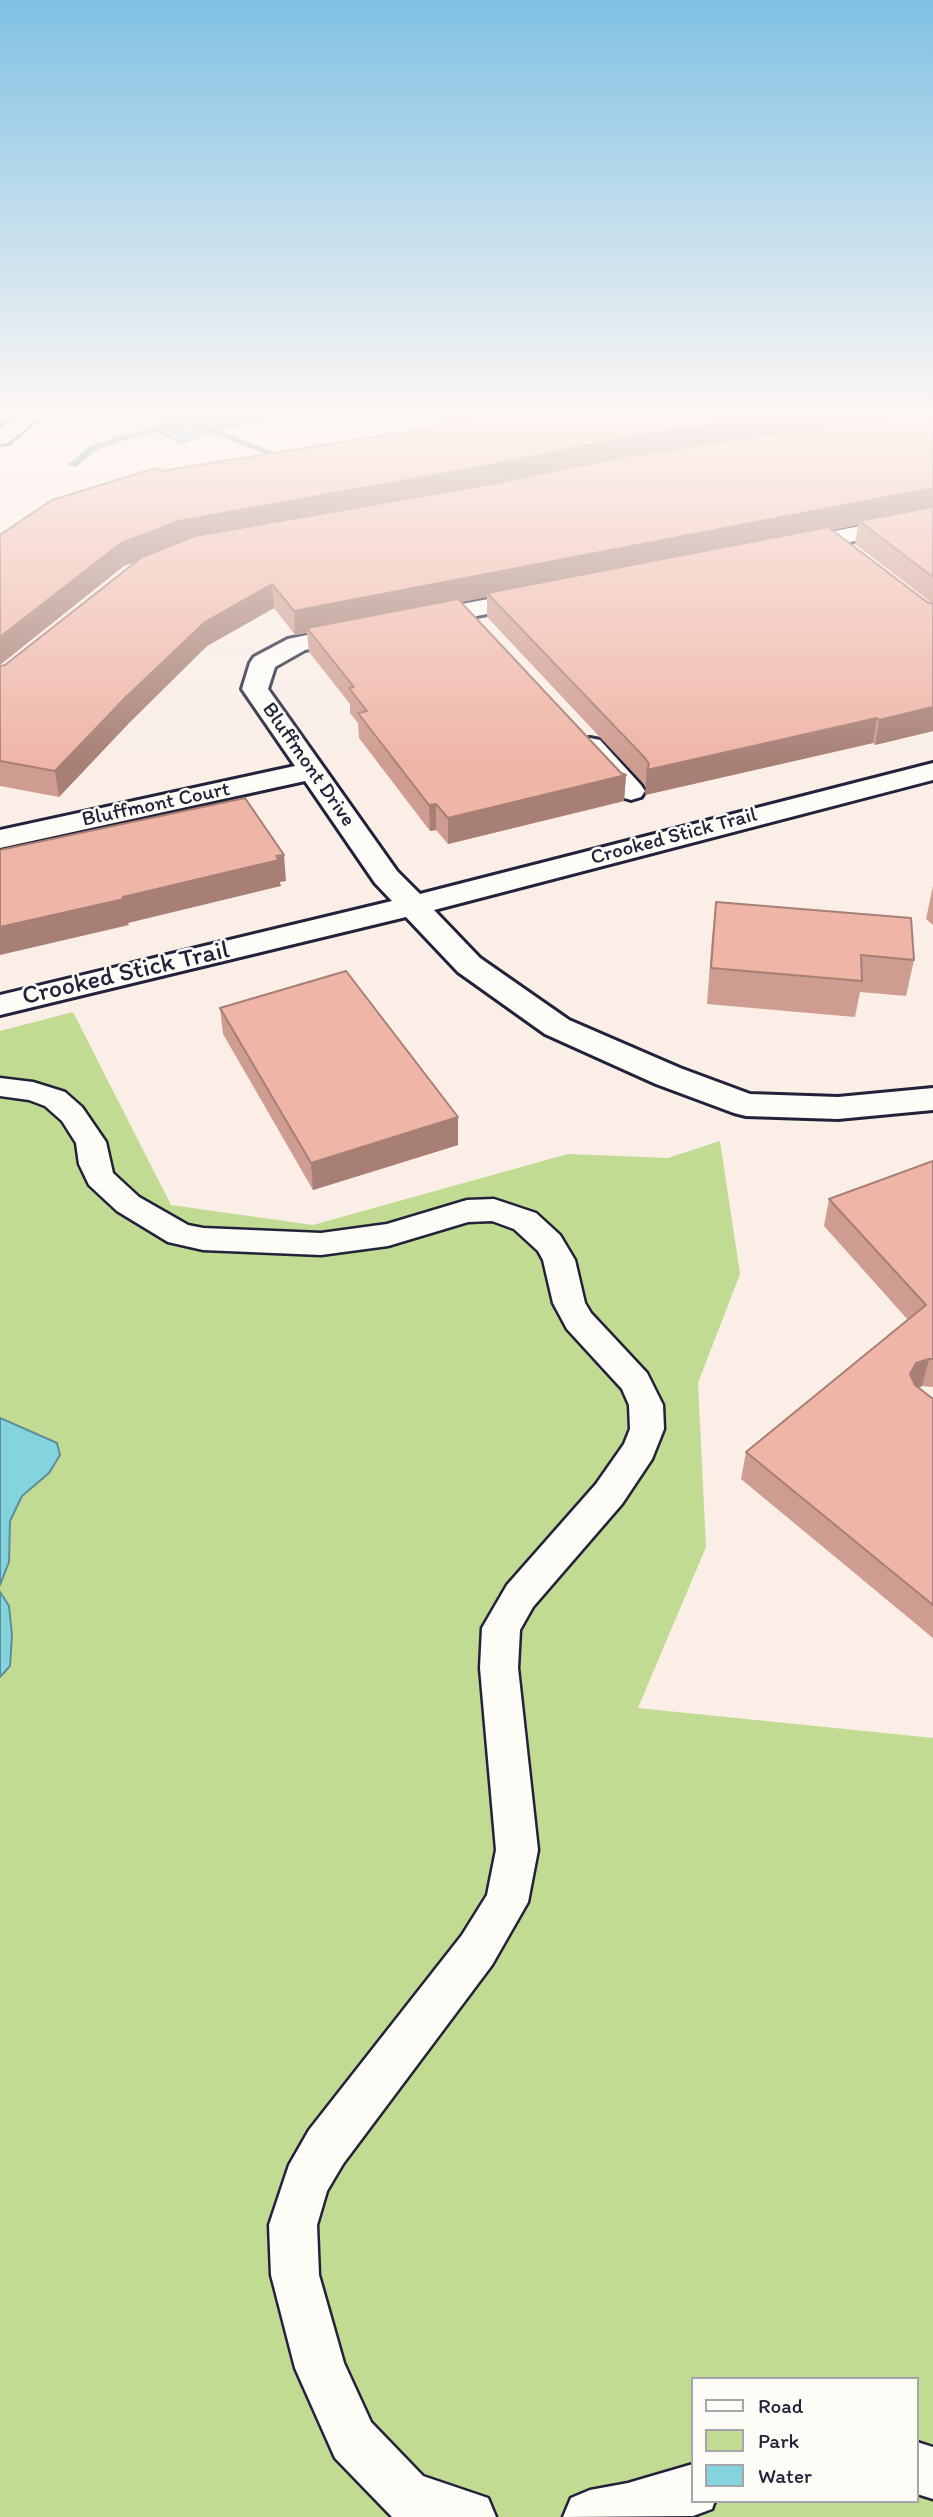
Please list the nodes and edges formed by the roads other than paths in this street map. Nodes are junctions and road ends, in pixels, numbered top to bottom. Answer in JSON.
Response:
{"nodes":[{"id":1,"x":873,"y":530,"type":"edge"},
{"id":2,"x":829,"y":539,"type":"junction"},
{"id":3,"x":762,"y":552,"type":"edge"},
{"id":4,"x":852,"y":557,"type":"edge"},
{"id":5,"x":559,"y":592,"type":"edge"},
{"id":6,"x":465,"y":611,"type":"junction"},
{"id":7,"x":483,"y":631,"type":"edge"},
{"id":8,"x":575,"y":731,"type":"edge"},
{"id":9,"x":313,"y":771,"type":"junction"},
{"id":10,"x":933,"y":771,"type":"edge"},
{"id":11,"x":631,"y":791,"type":"dead end"},
{"id":12,"x":0,"y":839,"type":"edge"},
{"id":13,"x":415,"y":905,"type":"junction"},
{"id":14,"x":0,"y":1004,"type":"edge"},
{"id":15,"x":0,"y":1087,"type":"edge"},
{"id":16,"x":933,"y":1099,"type":"edge"},
{"id":17,"x":692,"y":2490,"type":"edge"},
{"id":18,"x":469,"y":2517,"type":"edge"},
{"id":19,"x":590,"y":2517,"type":"edge"}],
"edges":[{"from":1,"to":2,"type":"street"},
{"from":2,"to":3,"type":"street"},
{"from":2,"to":4,"type":"street"},
{"from":5,"to":6,"type":"street","name":"Bluffmont Drive"},
{"from":6,"to":7,"type":"street"},
{"from":6,"to":9,"type":"street","name":"Bluffmont Drive"},
{"from":8,"to":11,"type":"street"},
{"from":9,"to":12,"type":"street","name":"Bluffmont Court"},
{"from":9,"to":13,"type":"street","name":"Bluffmont Drive"},
{"from":10,"to":13,"type":"street","name":"Crooked Stick Trail"},
{"from":13,"to":14,"type":"street","name":"Crooked Stick Trail"},
{"from":13,"to":16,"type":"street"},
{"from":15,"to":18,"type":"lane"},
{"from":17,"to":19,"type":"lane"}]}
